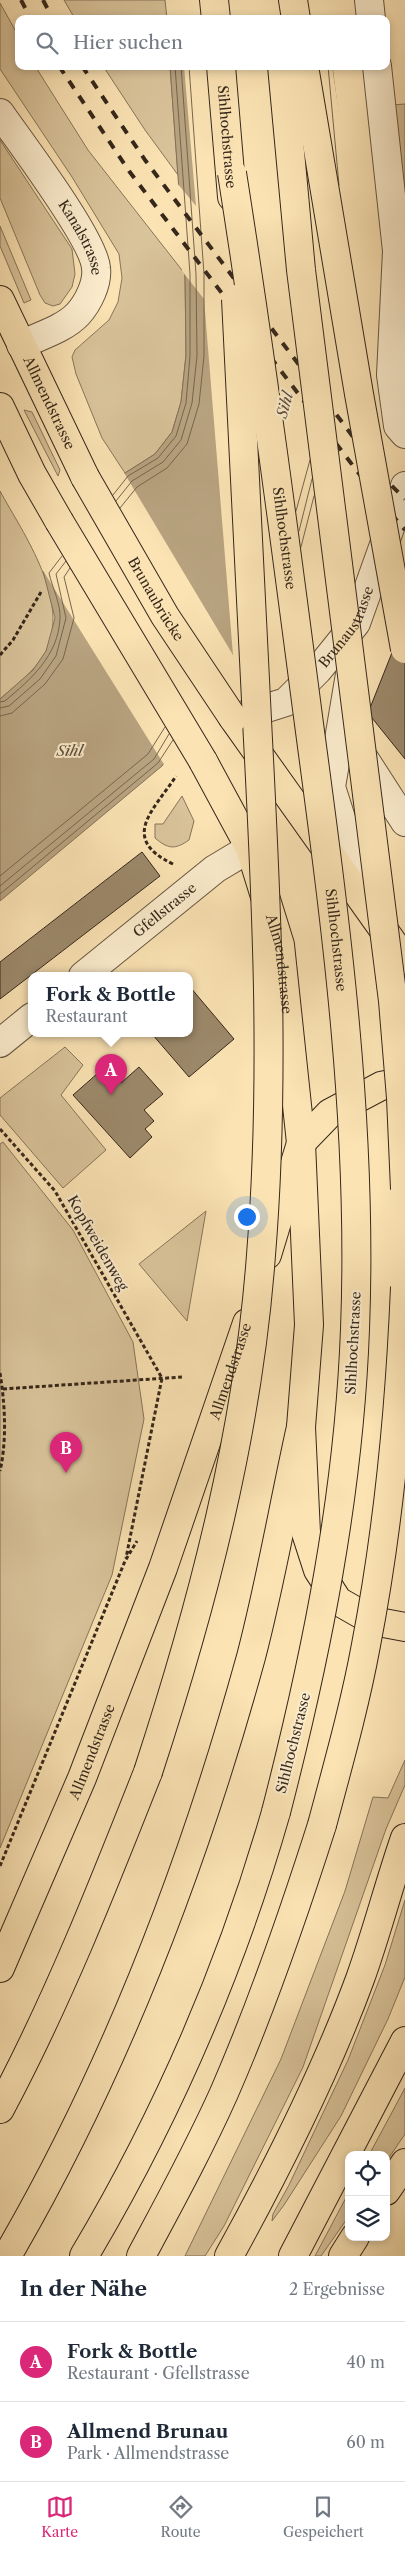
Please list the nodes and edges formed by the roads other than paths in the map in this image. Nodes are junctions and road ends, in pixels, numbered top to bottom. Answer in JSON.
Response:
{"nodes":[{"id":1,"x":214,"y":0,"type":"edge"},
{"id":2,"x":276,"y":0,"type":"edge"},
{"id":3,"x":293,"y":0,"type":"edge"},
{"id":4,"x":369,"y":0,"type":"edge"},
{"id":5,"x":216,"y":15,"type":"edge"},
{"id":6,"x":278,"y":15,"type":"edge"},
{"id":7,"x":295,"y":15,"type":"edge"},
{"id":8,"x":371,"y":15,"type":"edge"},
{"id":9,"x":221,"y":70,"type":"edge"},
{"id":10,"x":282,"y":70,"type":"edge"},
{"id":11,"x":305,"y":70,"type":"edge"},
{"id":12,"x":377,"y":70,"type":"edge"},
{"id":13,"x":0,"y":113,"type":"edge"},
{"id":14,"x":232,"y":173,"type":"junction"},
{"id":15,"x":0,"y":300,"type":"edge"},
{"id":16,"x":21,"y":345,"type":"junction"},
{"id":17,"x":0,"y":407,"type":"edge"},
{"id":18,"x":405,"y":434,"type":"edge"},
{"id":19,"x":85,"y":477,"type":"joint"},
{"id":20,"x":405,"y":486,"type":"edge"},
{"id":21,"x":356,"y":623,"type":"junction"},
{"id":22,"x":405,"y":649,"type":"edge"},
{"id":23,"x":233,"y":718,"type":"junction"},
{"id":24,"x":340,"y":722,"type":"junction"},
{"id":25,"x":405,"y":822,"type":"edge"},
{"id":26,"x":250,"y":848,"type":"junction"},
{"id":27,"x":371,"y":914,"type":"junction"},
{"id":28,"x":405,"y":960,"type":"edge"},
{"id":29,"x":89,"y":972,"type":"edge"},
{"id":30,"x":28,"y":1020,"type":"edge"},
{"id":31,"x":0,"y":1043,"type":"edge"},
{"id":32,"x":405,"y":1081,"type":"edge"},
{"id":33,"x":301,"y":1143,"type":"junction"},
{"id":34,"x":405,"y":1189,"type":"edge"},
{"id":35,"x":405,"y":1287,"type":"edge"},
{"id":36,"x":301,"y":1427,"type":"junction"},
{"id":37,"x":405,"y":1627,"type":"edge"},
{"id":38,"x":405,"y":1838,"type":"edge"},
{"id":39,"x":0,"y":1968,"type":"edge"},
{"id":40,"x":405,"y":2040,"type":"edge"},
{"id":41,"x":0,"y":2109,"type":"edge"},
{"id":42,"x":348,"y":2151,"type":"edge"},
{"id":43,"x":345,"y":2156,"type":"edge"},
{"id":44,"x":345,"y":2157,"type":"edge"},
{"id":45,"x":405,"y":2163,"type":"edge"},
{"id":46,"x":390,"y":2185,"type":"edge"},
{"id":47,"x":353,"y":2241,"type":"edge"},
{"id":48,"x":7,"y":2256,"type":"edge"},
{"id":49,"x":84,"y":2256,"type":"edge"},
{"id":50,"x":141,"y":2256,"type":"edge"},
{"id":51,"x":228,"y":2256,"type":"edge"},
{"id":52,"x":276,"y":2256,"type":"edge"},
{"id":53,"x":293,"y":2256,"type":"edge"},
{"id":54,"x":343,"y":2256,"type":"edge"}],
"edges":[{"from":1,"to":5,"type":"main road"},
{"from":2,"to":6,"type":"main road"},
{"from":3,"to":7,"type":"main road"},
{"from":4,"to":8,"type":"street"},
{"from":9,"to":14,"type":"main road","name":"Sihlhochstrasse"},
{"from":10,"to":34,"type":"main road","bridge":true},
{"from":11,"to":22,"type":"main road","bridge":true},
{"from":12,"to":18,"type":"street"},
{"from":13,"to":16,"type":"street","name":"Kanalstrasse"},
{"from":14,"to":41,"type":"main road","bridge":true},
{"from":14,"to":49,"type":"main road","name":"Sihlhochstrasse","bridge":true},
{"from":15,"to":16,"type":"main road","name":"Allmendstrasse"},
{"from":16,"to":19,"type":"main road","name":"Allmendstrasse"},
{"from":17,"to":26,"type":"main road","name":"Allmendstrasse","bridge":true},
{"from":19,"to":23,"type":"main road","name":"Brunaubrücke","bridge":true},
{"from":20,"to":21,"type":"street","name":"Brunaustrasse"},
{"from":21,"to":23,"type":"street","name":"Brunaustrasse"},
{"from":21,"to":24,"type":"street"},
{"from":23,"to":27,"type":"main road"},
{"from":24,"to":25,"type":"street"},
{"from":24,"to":27,"type":"street"},
{"from":26,"to":29,"type":"street","name":"Gfellstrasse"},
{"from":26,"to":33,"type":"main road","name":"Allmendstrasse"},
{"from":27,"to":28,"type":"main road"},
{"from":30,"to":31,"type":"street"},
{"from":32,"to":33,"type":"main road"},
{"from":33,"to":36,"type":"main road"},
{"from":33,"to":39,"type":"main road","name":"Allmendstrasse"},
{"from":35,"to":50,"type":"main road","bridge":true},
{"from":36,"to":37,"type":"main road"},
{"from":36,"to":48,"type":"main road"},
{"from":38,"to":51,"type":"main road"},
{"from":40,"to":42,"type":"main road"},
{"from":43,"to":52,"type":"main road"},
{"from":44,"to":53,"type":"main road"},
{"from":45,"to":46,"type":"main road"},
{"from":47,"to":54,"type":"main road"}]}
